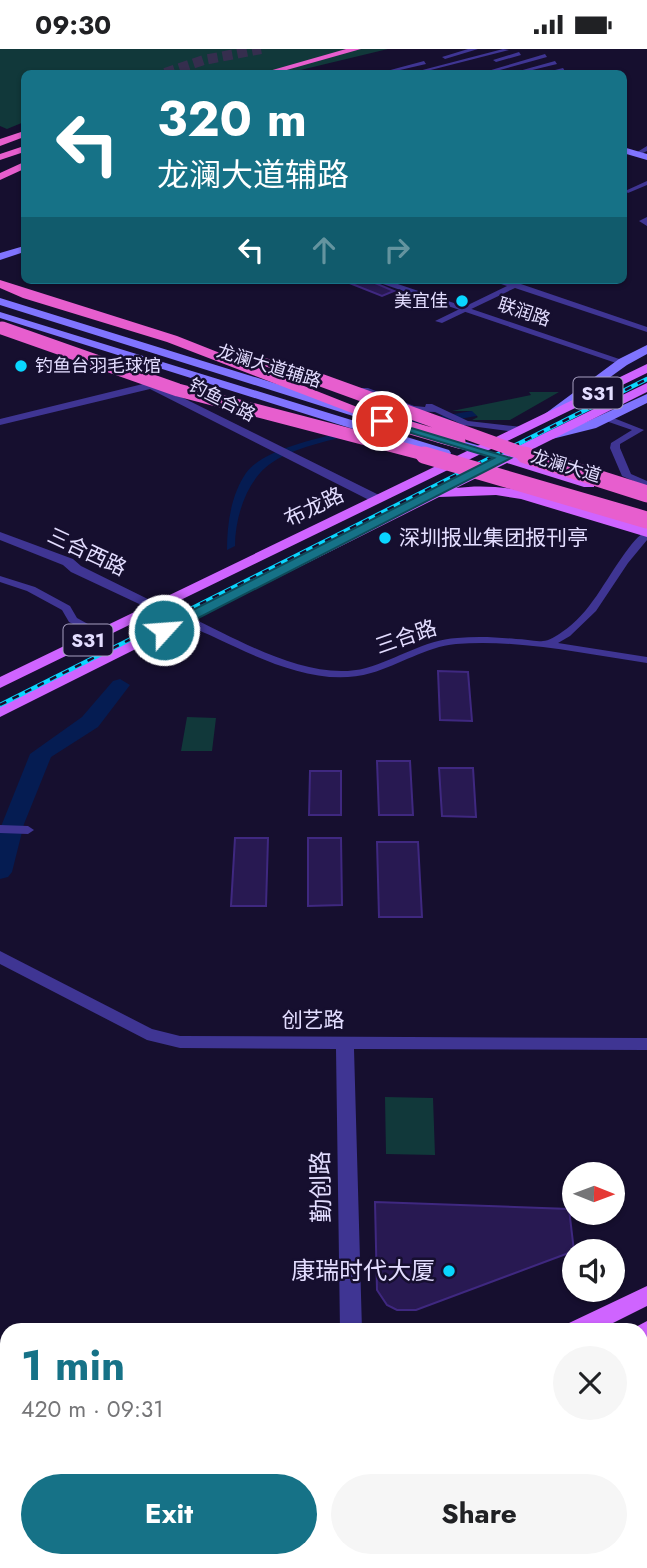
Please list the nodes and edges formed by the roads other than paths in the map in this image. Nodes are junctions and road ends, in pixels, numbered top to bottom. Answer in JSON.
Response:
{"nodes":[{"id":1,"x":335,"y":49,"type":"edge"},
{"id":2,"x":357,"y":49,"type":"edge"},
{"id":3,"x":475,"y":49,"type":"edge"},
{"id":4,"x":506,"y":50,"type":"edge"},
{"id":5,"x":519,"y":54,"type":"dead end"},
{"id":6,"x":545,"y":56,"type":"dead end"},
{"id":7,"x":555,"y":63,"type":"dead end"},
{"id":8,"x":269,"y":70,"type":"edge"},
{"id":9,"x":271,"y":70,"type":"edge"},
{"id":10,"x":289,"y":70,"type":"edge"},
{"id":11,"x":393,"y":70,"type":"edge"},
{"id":12,"x":426,"y":70,"type":"edge"},
{"id":13,"x":458,"y":70,"type":"edge"},
{"id":14,"x":495,"y":70,"type":"edge"},
{"id":15,"x":527,"y":70,"type":"edge"},
{"id":16,"x":21,"y":135,"type":"edge"},
{"id":17,"x":0,"y":143,"type":"edge"},
{"id":18,"x":21,"y":144,"type":"edge"},
{"id":19,"x":647,"y":148,"type":"edge"},
{"id":20,"x":21,"y":150,"type":"edge"},
{"id":21,"x":0,"y":151,"type":"edge"},
{"id":22,"x":627,"y":152,"type":"edge"},
{"id":23,"x":0,"y":157,"type":"edge"},
{"id":24,"x":644,"y":157,"type":"edge"},
{"id":25,"x":21,"y":166,"type":"edge"},
{"id":26,"x":0,"y":177,"type":"edge"},
{"id":27,"x":647,"y":183,"type":"edge"},
{"id":28,"x":628,"y":191,"type":"dead end"},
{"id":29,"x":647,"y":219,"type":"edge"},
{"id":30,"x":647,"y":224,"type":"edge"},
{"id":31,"x":21,"y":250,"type":"edge"},
{"id":32,"x":21,"y":256,"type":"edge"},
{"id":33,"x":0,"y":257,"type":"edge"},
{"id":34,"x":0,"y":263,"type":"edge"},
{"id":35,"x":387,"y":284,"type":"edge"},
{"id":36,"x":512,"y":284,"type":"edge"},
{"id":37,"x":0,"y":285,"type":"edge"},
{"id":38,"x":515,"y":285,"type":"junction"},
{"id":39,"x":0,"y":301,"type":"edge"},
{"id":40,"x":461,"y":310,"type":"junction"},
{"id":41,"x":439,"y":321,"type":"dead end"},
{"id":42,"x":1,"y":323,"type":"edge"},
{"id":43,"x":647,"y":330,"type":"edge"},
{"id":44,"x":647,"y":348,"type":"edge"},
{"id":45,"x":623,"y":362,"type":"junction"},
{"id":46,"x":647,"y":368,"type":"edge"},
{"id":47,"x":307,"y":369,"type":"dead end"},
{"id":48,"x":225,"y":373,"type":"junction"},
{"id":49,"x":209,"y":381,"type":"junction"},
{"id":50,"x":647,"y":387,"type":"edge"},
{"id":51,"x":647,"y":398,"type":"edge"},
{"id":52,"x":576,"y":404,"type":"junction"},
{"id":53,"x":431,"y":408,"type":"joint"},
{"id":54,"x":602,"y":415,"type":"junction"},
{"id":55,"x":548,"y":416,"type":"junction"},
{"id":56,"x":383,"y":420,"type":"junction"},
{"id":57,"x":0,"y":422,"type":"edge"},
{"id":58,"x":353,"y":424,"type":"junction"},
{"id":59,"x":518,"y":431,"type":"junction"},
{"id":60,"x":426,"y":434,"type":"junction"},
{"id":61,"x":548,"y":436,"type":"junction"},
{"id":62,"x":408,"y":443,"type":"junction"},
{"id":63,"x":479,"y":450,"type":"junction"},
{"id":64,"x":505,"y":458,"type":"junction"},
{"id":65,"x":462,"y":459,"type":"junction"},
{"id":66,"x":488,"y":466,"type":"junction"},
{"id":67,"x":424,"y":477,"type":"junction"},
{"id":68,"x":562,"y":481,"type":"junction"},
{"id":69,"x":647,"y":484,"type":"edge"},
{"id":70,"x":443,"y":488,"type":"junction"},
{"id":71,"x":647,"y":494,"type":"edge"},
{"id":72,"x":377,"y":499,"type":"junction"},
{"id":73,"x":647,"y":501,"type":"edge"},
{"id":74,"x":417,"y":502,"type":"junction"},
{"id":75,"x":647,"y":513,"type":"edge"},
{"id":76,"x":647,"y":520,"type":"edge"},
{"id":77,"x":647,"y":533,"type":"edge"},
{"id":78,"x":0,"y":536,"type":"edge"},
{"id":79,"x":0,"y":579,"type":"edge"},
{"id":80,"x":156,"y":607,"type":"junction"},
{"id":81,"x":186,"y":619,"type":"junction"},
{"id":82,"x":101,"y":634,"type":"junction"},
{"id":83,"x":550,"y":643,"type":"junction"},
{"id":84,"x":647,"y":660,"type":"edge"},
{"id":85,"x":4,"y":681,"type":"edge"},
{"id":86,"x":33,"y":695,"type":"junction"},
{"id":87,"x":0,"y":712,"type":"edge"},
{"id":88,"x":0,"y":721,"type":"edge"},
{"id":89,"x":0,"y":829,"type":"edge"},
{"id":90,"x":26,"y":830,"type":"dead end"},
{"id":91,"x":0,"y":957,"type":"edge"},
{"id":92,"x":345,"y":1043,"type":"junction"},
{"id":93,"x":647,"y":1044,"type":"edge"},
{"id":94,"x":647,"y":1295,"type":"edge"},
{"id":95,"x":351,"y":1323,"type":"edge"},
{"id":96,"x":591,"y":1323,"type":"edge"}],
"edges":[{"from":1,"to":8,"type":"highway"},
{"from":2,"to":9,"type":"highway"},
{"from":2,"to":10,"type":"highway"},
{"from":3,"to":11,"type":"street"},
{"from":4,"to":12,"type":"street"},
{"from":5,"to":13,"type":"street"},
{"from":6,"to":14,"type":"street"},
{"from":7,"to":15,"type":"street"},
{"from":16,"to":17,"type":"highway"},
{"from":18,"to":21,"type":"highway"},
{"from":19,"to":24,"type":"street"},
{"from":20,"to":23,"type":"highway"},
{"from":22,"to":24,"type":"main road"},
{"from":25,"to":26,"type":"highway"},
{"from":27,"to":28,"type":"street"},
{"from":29,"to":30,"type":"street"},
{"from":31,"to":33,"type":"main road"},
{"from":32,"to":34,"type":"main road"},
{"from":35,"to":40,"type":"street","name":"联润路"},
{"from":36,"to":38,"type":"street"},
{"from":37,"to":56,"type":"highway","name":"龙澜大道"},
{"from":37,"to":71,"type":"highway","bridge":true},
{"from":38,"to":40,"type":"street"},
{"from":38,"to":43,"type":"street"},
{"from":39,"to":48,"type":"main road","name":"龙澜大道辅路"},
{"from":40,"to":41,"type":"street"},
{"from":40,"to":45,"type":"street","name":"联润路"},
{"from":42,"to":49,"type":"main road","name":"龙澜大道辅路"},
{"from":42,"to":58,"type":"highway","bridge":true},
{"from":42,"to":76,"type":"highway","bridge":true},
{"from":44,"to":45,"type":"main road"},
{"from":45,"to":55,"type":"main road"},
{"from":46,"to":52,"type":"main road","name":"布龙路","number":"S31"},
{"from":47,"to":53,"type":"street"},
{"from":48,"to":49,"type":"main road"},
{"from":48,"to":56,"type":"main road","name":"龙澜大道辅路"},
{"from":49,"to":58,"type":"main road","name":"龙澜大道辅路"},
{"from":50,"to":54,"type":"main road","number":"S31"},
{"from":51,"to":54,"type":"main road"},
{"from":52,"to":54,"type":"main road"},
{"from":52,"to":55,"type":"main road","name":"布龙路","number":"S31"},
{"from":53,"to":59,"type":"street"},
{"from":54,"to":61,"type":"main road"},
{"from":54,"to":69,"type":"street"},
{"from":55,"to":59,"type":"main road","name":"布龙路","number":"S31"},
{"from":56,"to":60,"type":"main road","name":"龙澜大道辅路","bridge":true},
{"from":56,"to":73,"type":"highway","name":"龙澜大道","bridge":true},
{"from":57,"to":72,"type":"street","name":"钓鱼合路"},
{"from":58,"to":62,"type":"main road","name":"龙澜大道辅路"},
{"from":58,"to":75,"type":"highway","name":"龙澜大道"},
{"from":59,"to":60,"type":"main road"},
{"from":59,"to":63,"type":"main road","name":"布龙路","number":"S31"},
{"from":60,"to":63,"type":"main road","name":"龙澜大道辅路"},
{"from":61,"to":64,"type":"main road","name":"布龙路","number":"S31"},
{"from":61,"to":68,"type":"main road"},
{"from":62,"to":65,"type":"main road","name":"龙澜大道辅路"},
{"from":62,"to":67,"type":"main road"},
{"from":63,"to":64,"type":"main road","name":"龙澜大道辅路"},
{"from":63,"to":65,"type":"main road","name":"布龙路","number":"S31"},
{"from":64,"to":66,"type":"main road","name":"布龙路","number":"S31"},
{"from":64,"to":68,"type":"main road","name":"龙澜大道辅路"},
{"from":65,"to":66,"type":"main road","name":"龙澜大道辅路"},
{"from":65,"to":67,"type":"main road","name":"布龙路","number":"S31"},
{"from":66,"to":68,"type":"main road","name":"龙澜大道辅路"},
{"from":66,"to":70,"type":"main road","name":"布龙路","number":"S31"},
{"from":67,"to":72,"type":"main road","name":"布龙路","number":"S31"},
{"from":68,"to":70,"type":"main road"},
{"from":68,"to":73,"type":"main road","name":"龙澜大道辅路"},
{"from":68,"to":75,"type":"main road","name":"龙澜大道辅路"},
{"from":70,"to":74,"type":"main road","name":"布龙路","number":"S31"},
{"from":72,"to":80,"type":"main road","name":"布龙路","number":"S31"},
{"from":74,"to":77,"type":"main road"},
{"from":74,"to":81,"type":"main road","name":"布龙路","number":"S31"},
{"from":77,"to":83,"type":"street"},
{"from":78,"to":80,"type":"street","name":"三合西路"},
{"from":79,"to":82,"type":"street"},
{"from":80,"to":82,"type":"main road","name":"布龙路","number":"S31"},
{"from":81,"to":83,"type":"street","name":"三合路"},
{"from":81,"to":86,"type":"main road","name":"布龙路","number":"S31"},
{"from":82,"to":85,"type":"main road","name":"布龙路","number":"S31"},
{"from":83,"to":84,"type":"street","name":"三合路"},
{"from":85,"to":86,"type":"main road"},
{"from":86,"to":87,"type":"main road","name":"布龙路"},
{"from":86,"to":88,"type":"main road"},
{"from":89,"to":90,"type":"street"},
{"from":91,"to":92,"type":"street","name":"创艺路"},
{"from":92,"to":93,"type":"street","name":"创艺路"},
{"from":92,"to":95,"type":"street","name":"勤创路"},
{"from":94,"to":96,"type":"main road"}]}
